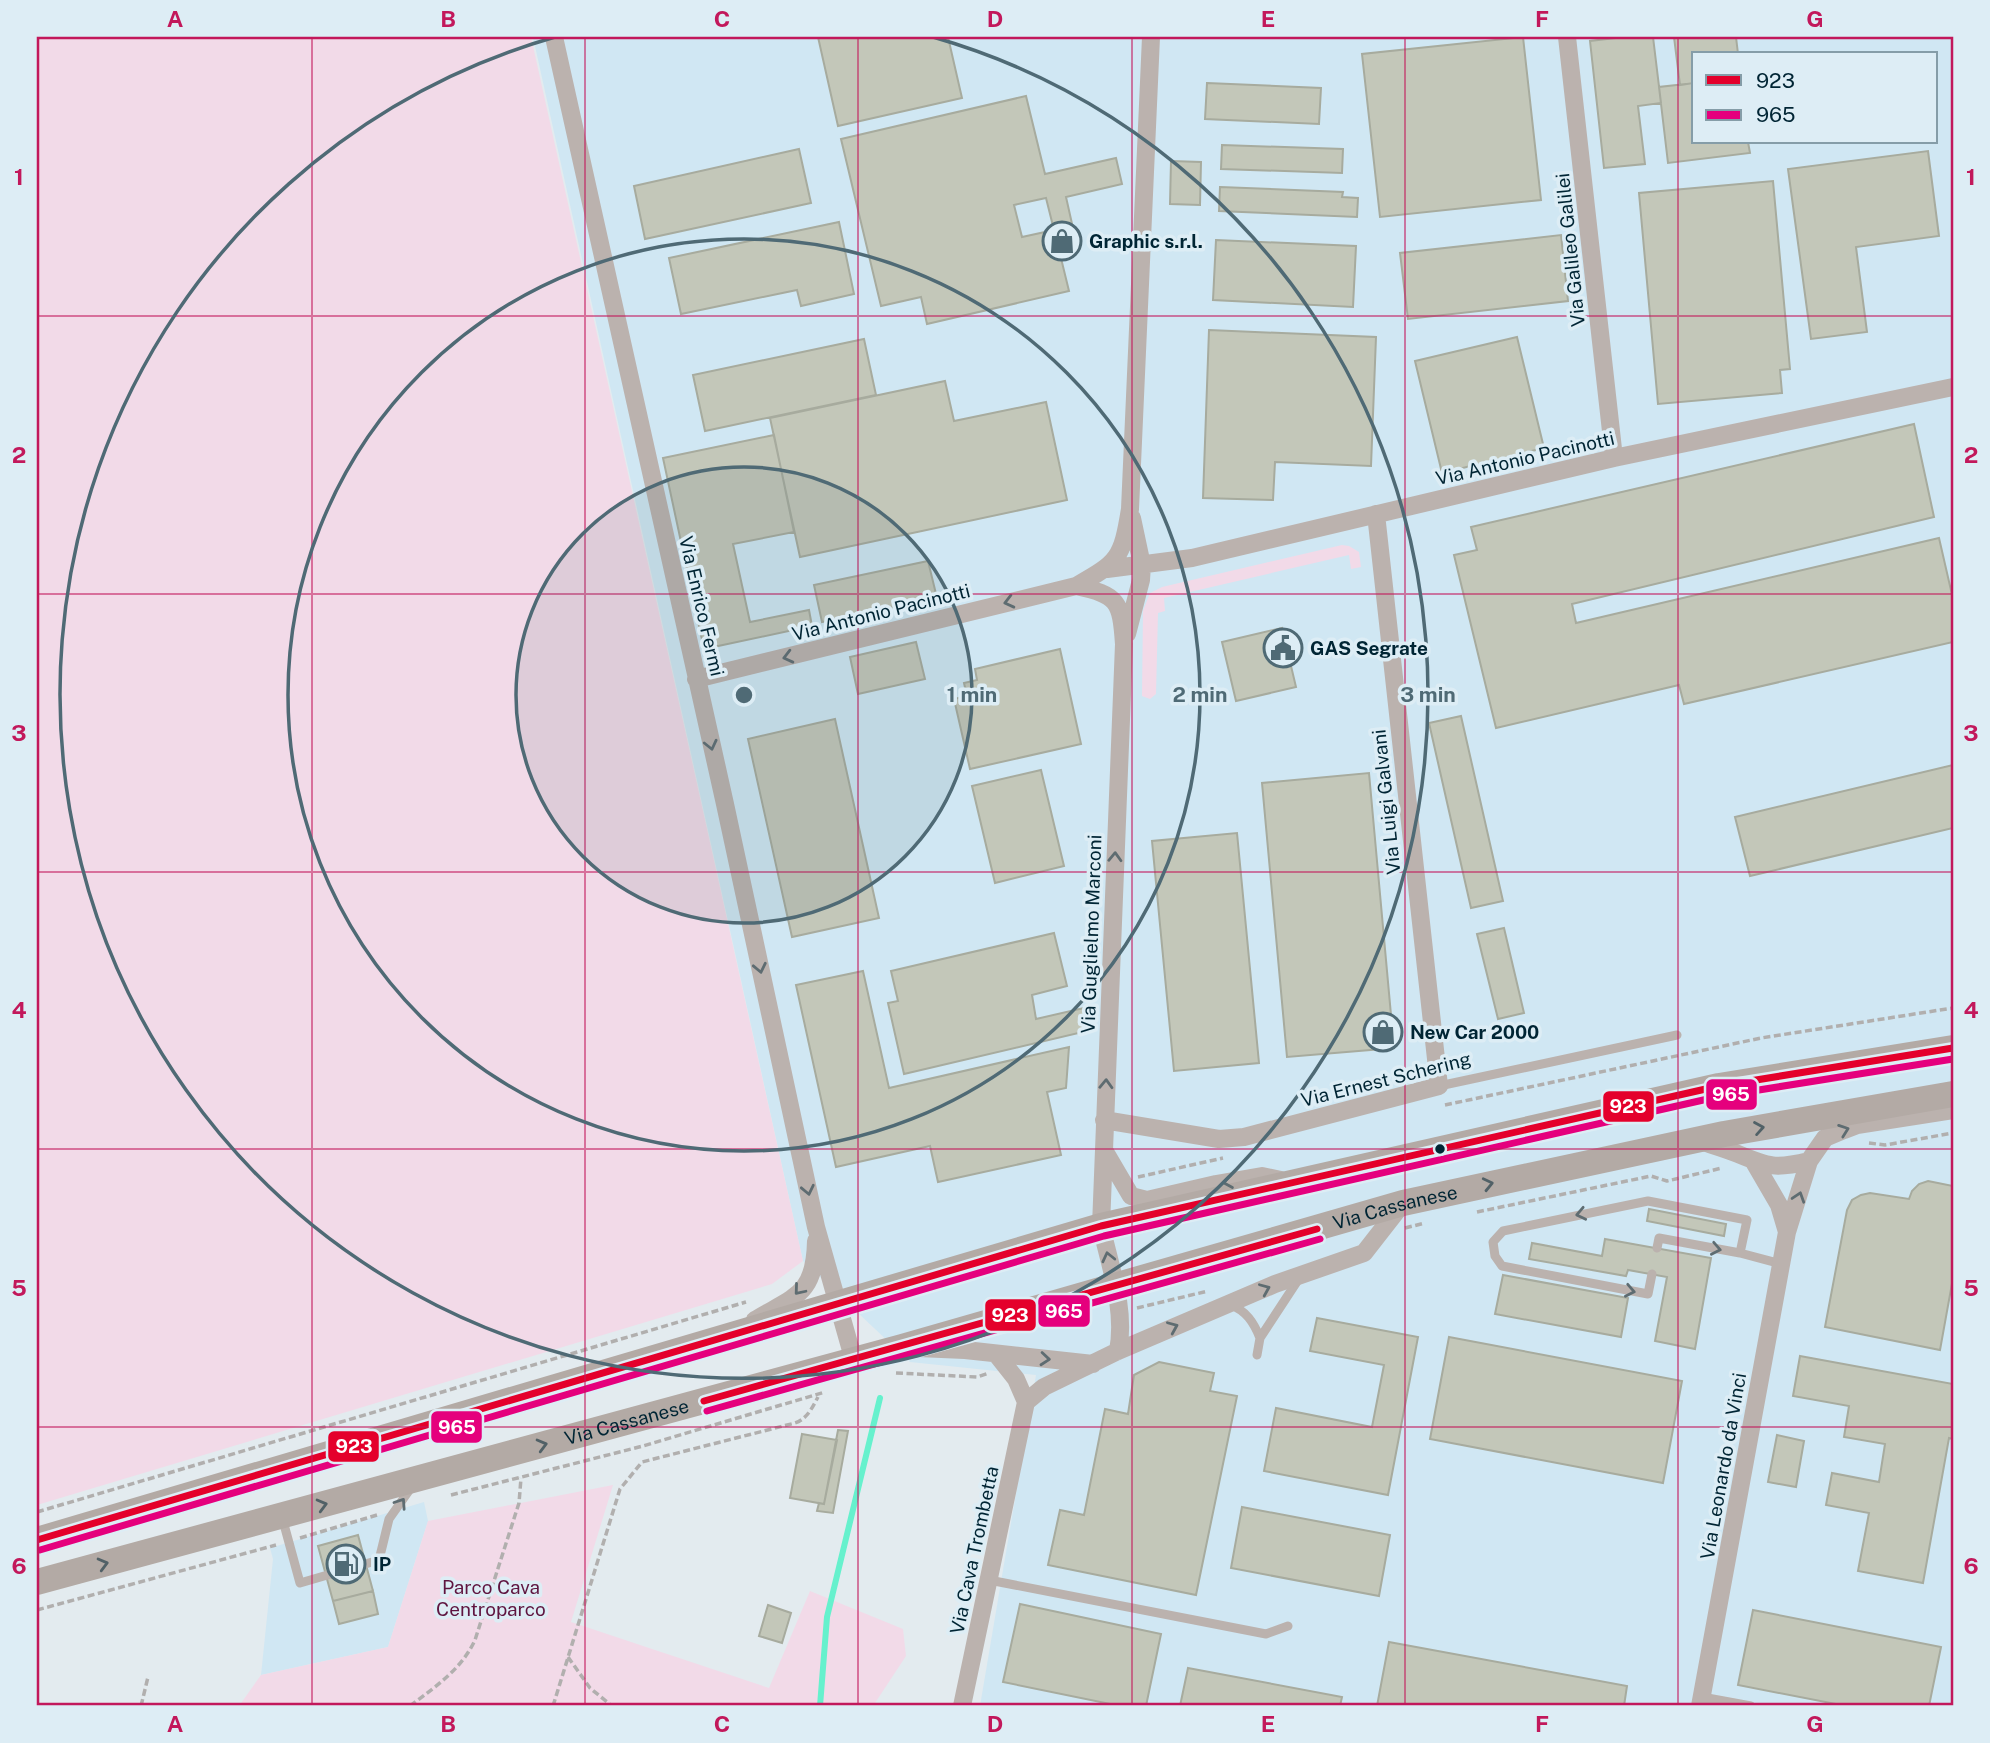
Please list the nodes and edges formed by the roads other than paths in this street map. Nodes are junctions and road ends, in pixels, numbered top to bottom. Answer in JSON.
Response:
{"nodes":[{"id":1,"x":554,"y":37,"type":"edge"},
{"id":2,"x":1151,"y":37,"type":"edge"},
{"id":3,"x":1567,"y":37,"type":"edge"},
{"id":4,"x":1953,"y":387,"type":"edge"},
{"id":5,"x":1614,"y":458,"type":"junction"},
{"id":6,"x":1130,"y":509,"type":"junction"},
{"id":7,"x":1376,"y":514,"type":"junction"},
{"id":8,"x":1142,"y":565,"type":"junction"},
{"id":9,"x":1107,"y":569,"type":"junction"},
{"id":10,"x":1076,"y":586,"type":"junction"},
{"id":11,"x":1125,"y":644,"type":"junction"},
{"id":12,"x":696,"y":679,"type":"junction"},
{"id":13,"x":1677,"y":1035,"type":"dead end"},
{"id":14,"x":1953,"y":1048,"type":"edge"},
{"id":15,"x":1439,"y":1086,"type":"junction"},
{"id":16,"x":1953,"y":1094,"type":"edge"},
{"id":17,"x":1953,"y":1110,"type":"edge"},
{"id":18,"x":1104,"y":1119,"type":"junction"},
{"id":19,"x":1697,"y":1140,"type":"junction"},
{"id":20,"x":1103,"y":1149,"type":"junction"},
{"id":21,"x":1810,"y":1161,"type":"junction"},
{"id":22,"x":1754,"y":1162,"type":"junction"},
{"id":23,"x":1295,"y":1182,"type":"junction"},
{"id":24,"x":1403,"y":1203,"type":"junction"},
{"id":25,"x":1101,"y":1226,"type":"junction"},
{"id":26,"x":816,"y":1227,"type":"junction"},
{"id":27,"x":1787,"y":1233,"type":"junction"},
{"id":28,"x":1657,"y":1248,"type":"dead end"},
{"id":29,"x":1740,"y":1253,"type":"junction"},
{"id":30,"x":1782,"y":1264,"type":"junction"},
{"id":31,"x":1652,"y":1274,"type":"dead end"},
{"id":32,"x":1301,"y":1275,"type":"junction"},
{"id":33,"x":1115,"y":1287,"type":"junction"},
{"id":34,"x":1229,"y":1304,"type":"junction"},
{"id":35,"x":838,"y":1305,"type":"junction"},
{"id":36,"x":730,"y":1337,"type":"junction"},
{"id":37,"x":1260,"y":1338,"type":"junction"},
{"id":38,"x":902,"y":1348,"type":"junction"},
{"id":39,"x":1118,"y":1351,"type":"junction"},
{"id":40,"x":997,"y":1355,"type":"junction"},
{"id":41,"x":1257,"y":1355,"type":"dead end"},
{"id":42,"x":843,"y":1364,"type":"junction"},
{"id":43,"x":1093,"y":1364,"type":"junction"},
{"id":44,"x":1026,"y":1402,"type":"junction"},
{"id":45,"x":416,"y":1479,"type":"junction"},
{"id":46,"x":282,"y":1516,"type":"junction"},
{"id":47,"x":37,"y":1540,"type":"edge"},
{"id":48,"x":989,"y":1580,"type":"junction"},
{"id":49,"x":37,"y":1582,"type":"edge"},
{"id":50,"x":1288,"y":1626,"type":"dead end"},
{"id":51,"x":1701,"y":1701,"type":"edge"},
{"id":52,"x":962,"y":1706,"type":"edge"},
{"id":53,"x":1751,"y":1706,"type":"edge"}],
"edges":[{"from":1,"to":12,"type":"street","name":"Via Enrico Fermi"},
{"from":2,"to":6,"type":"street","name":"Via Guglielmo Marconi"},
{"from":3,"to":5,"type":"street","name":"Via Galileo Galilei"},
{"from":4,"to":5,"type":"street","name":"Via Antonio Pacinotti"},
{"from":5,"to":7,"type":"street","name":"Via Antonio Pacinotti"},
{"from":6,"to":8,"type":"street","name":"Via Guglielmo Marconi"},
{"from":6,"to":9,"type":"street","name":"Via Guglielmo Marconi"},
{"from":7,"to":8,"type":"street","name":"Via Antonio Pacinotti"},
{"from":7,"to":15,"type":"street","name":"Via Luigi Galvani"},
{"from":8,"to":9,"type":"street","name":"Via Antonio Pacinotti"},
{"from":8,"to":11,"type":"street","name":"Via Guglielmo Marconi"},
{"from":9,"to":10,"type":"street"},
{"from":10,"to":11,"type":"street","name":"Via Guglielmo Marconi"},
{"from":10,"to":12,"type":"street","name":"Via Antonio Pacinotti","one_way":true},
{"from":18,"to":11,"type":"street","name":"Via Guglielmo Marconi","one_way":true},
{"from":12,"to":26,"type":"street","name":"Via Enrico Fermi","one_way":true},
{"from":13,"to":15,"type":"lane","name":"Via Ernest Schering"},
{"from":14,"to":23,"type":"main road"},
{"from":15,"to":18,"type":"street","name":"Via Ernest Schering"},
{"from":19,"to":16,"type":"main road","name":"Via Cassanese","one_way":true},
{"from":21,"to":17,"type":"street","one_way":true},
{"from":18,"to":20,"type":"street","name":"Via Guglielmo Marconi"},
{"from":19,"to":22,"type":"street"},
{"from":24,"to":19,"type":"main road","name":"Via Cassanese","one_way":true},
{"from":23,"to":20,"type":"street","one_way":true},
{"from":20,"to":25,"type":"street","name":"Via Guglielmo Marconi"},
{"from":21,"to":22,"type":"street"},
{"from":27,"to":21,"type":"street","name":"Via Leonardo da Vinci","one_way":true},
{"from":22,"to":27,"type":"street"},
{"from":23,"to":25,"type":"main road"},
{"from":24,"to":32,"type":"street"},
{"from":24,"to":33,"type":"main road","name":"Via Cassanese"},
{"from":33,"to":25,"type":"street","name":"Via Guglielmo Marconi","one_way":true},
{"from":25,"to":35,"type":"main road"},
{"from":26,"to":35,"type":"street","name":"Via Enrico Fermi"},
{"from":26,"to":36,"type":"street","name":"Via Enrico Fermi","one_way":true},
{"from":27,"to":30,"type":"street","name":"Via Leonardo da Vinci"},
{"from":28,"to":29,"type":"lane","one_way":true},
{"from":29,"to":30,"type":"lane"},
{"from":29,"to":31,"type":"lane","one_way":true},
{"from":30,"to":51,"type":"street","name":"Via Leonardo da Vinci"},
{"from":34,"to":32,"type":"street","one_way":true},
{"from":32,"to":37,"type":"lane"},
{"from":33,"to":38,"type":"main road","name":"Via Cassanese"},
{"from":33,"to":39,"type":"street","name":"Via Guglielmo Marconi"},
{"from":34,"to":37,"type":"lane"},
{"from":39,"to":34,"type":"street","one_way":true},
{"from":35,"to":36,"type":"main road"},
{"from":35,"to":42,"type":"street","name":"Via Enrico Fermi"},
{"from":36,"to":47,"type":"main road"},
{"from":37,"to":41,"type":"lane"},
{"from":38,"to":40,"type":"street"},
{"from":38,"to":42,"type":"main road","name":"Via Cassanese"},
{"from":39,"to":43,"type":"street"},
{"from":40,"to":43,"type":"street","one_way":true},
{"from":40,"to":44,"type":"street"},
{"from":45,"to":42,"type":"main road","name":"Via Cassanese","one_way":true},
{"from":43,"to":44,"type":"street"},
{"from":44,"to":48,"type":"street","name":"Via Cava Trombetta"},
{"from":46,"to":45,"type":"main road","name":"Via Cassanese","one_way":true},
{"from":46,"to":45,"type":"lane","one_way":true},
{"from":49,"to":46,"type":"main road","name":"Via Cassanese","one_way":true},
{"from":48,"to":50,"type":"lane"},
{"from":48,"to":52,"type":"street","name":"Via Cava Trombetta"},
{"from":51,"to":53,"type":"lane"}]}
